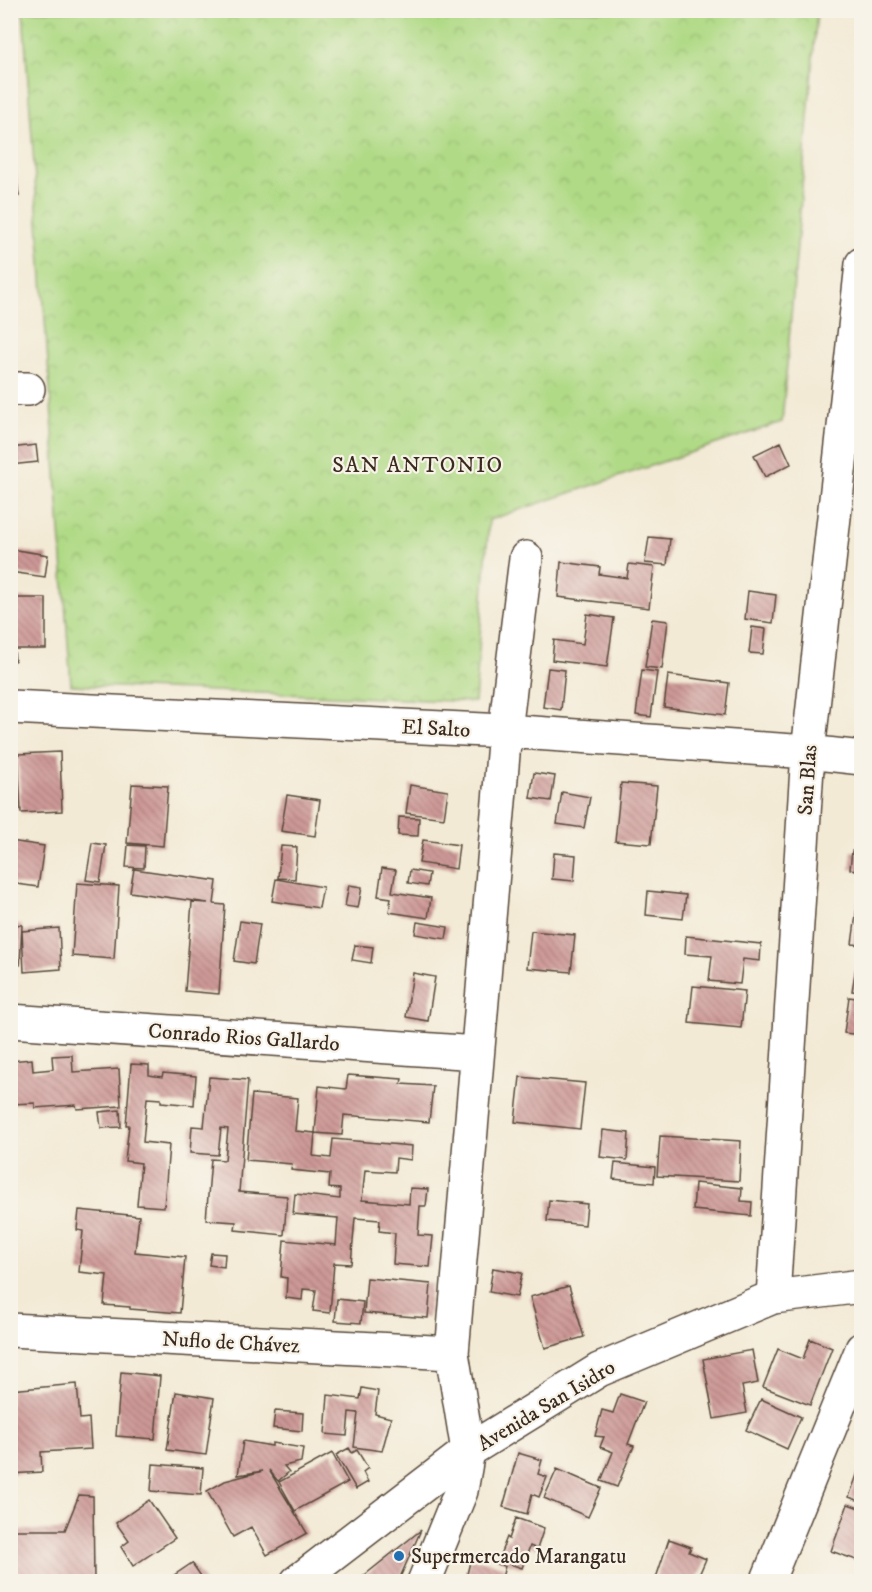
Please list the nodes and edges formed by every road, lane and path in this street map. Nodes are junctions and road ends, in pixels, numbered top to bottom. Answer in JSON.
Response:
{"nodes":[{"id":1,"x":861,"y":264,"type":"edge"},
{"id":2,"x":526,"y":558,"type":"dead end"},
{"id":3,"x":10,"y":707,"type":"edge"},
{"id":4,"x":505,"y":731,"type":"junction"},
{"id":5,"x":808,"y":752,"type":"junction"},
{"id":6,"x":861,"y":758,"type":"edge"},
{"id":7,"x":10,"y":1021,"type":"edge"},
{"id":8,"x":477,"y":1053,"type":"junction"},
{"id":9,"x":861,"y":1286,"type":"edge"},
{"id":10,"x":773,"y":1297,"type":"junction"},
{"id":11,"x":10,"y":1330,"type":"edge"},
{"id":12,"x":861,"y":1348,"type":"edge"},
{"id":13,"x":452,"y":1353,"type":"junction"},
{"id":14,"x":468,"y":1451,"type":"junction"},
{"id":15,"x":297,"y":1581,"type":"edge"},
{"id":16,"x":424,"y":1581,"type":"edge"},
{"id":17,"x":767,"y":1581,"type":"edge"}],
"edges":[{"from":1,"to":5,"type":"street","name":"San Blas"},
{"from":2,"to":4,"type":"street"},
{"from":3,"to":4,"type":"street","name":"El Salto"},
{"from":4,"to":5,"type":"street","name":"El Salto"},
{"from":4,"to":8,"type":"street"},
{"from":5,"to":6,"type":"street","name":"El Salto"},
{"from":5,"to":10,"type":"street","name":"San Blas"},
{"from":7,"to":8,"type":"street","name":"Conrado Rios Gallardo"},
{"from":8,"to":13,"type":"street"},
{"from":9,"to":10,"type":"street","name":"Avenida San Isidro"},
{"from":10,"to":14,"type":"street","name":"Avenida San Isidro"},
{"from":11,"to":13,"type":"street","name":"Nuflo de Chávez"},
{"from":12,"to":17,"type":"street"},
{"from":13,"to":14,"type":"street"},
{"from":14,"to":15,"type":"street","name":"Avenida San Isidro"},
{"from":14,"to":16,"type":"street"}]}
